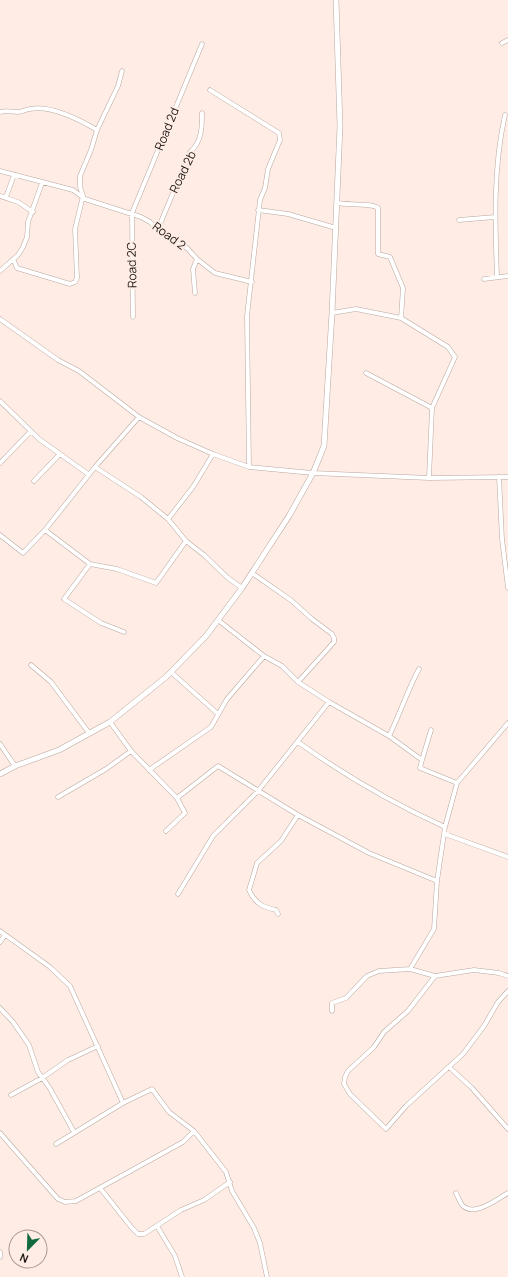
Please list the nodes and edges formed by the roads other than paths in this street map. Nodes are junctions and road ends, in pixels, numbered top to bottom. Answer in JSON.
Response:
{"nodes":[{"id":1,"x":336,"y":0,"type":"edge"},
{"id":2,"x":508,"y":40,"type":"edge"},
{"id":3,"x":502,"y":43,"type":"dead end"},
{"id":4,"x":202,"y":44,"type":"dead end"},
{"id":5,"x":122,"y":71,"type":"dead end"},
{"id":6,"x":210,"y":90,"type":"dead end"},
{"id":7,"x":0,"y":112,"type":"edge"},
{"id":8,"x":202,"y":113,"type":"dead end"},
{"id":9,"x":505,"y":115,"type":"dead end"},
{"id":10,"x":97,"y":130,"type":"junction"},
{"id":11,"x":0,"y":171,"type":"edge"},
{"id":12,"x":14,"y":175,"type":"junction"},
{"id":13,"x":42,"y":183,"type":"junction"},
{"id":14,"x":0,"y":196,"type":"edge"},
{"id":15,"x":82,"y":196,"type":"junction"},
{"id":16,"x":6,"y":197,"type":"junction"},
{"id":17,"x":336,"y":203,"type":"junction"},
{"id":18,"x":258,"y":210,"type":"junction"},
{"id":19,"x":33,"y":212,"type":"junction"},
{"id":20,"x":132,"y":213,"type":"junction"},
{"id":21,"x":495,"y":217,"type":"junction"},
{"id":22,"x":459,"y":220,"type":"dead end"},
{"id":23,"x":336,"y":228,"type":"junction"},
{"id":24,"x":158,"y":229,"type":"junction"},
{"id":25,"x":13,"y":259,"type":"junction"},
{"id":26,"x":197,"y":259,"type":"junction"},
{"id":27,"x":0,"y":271,"type":"edge"},
{"id":28,"x":508,"y":276,"type":"edge"},
{"id":29,"x":497,"y":277,"type":"junction"},
{"id":30,"x":484,"y":279,"type":"dead end"},
{"id":31,"x":252,"y":282,"type":"junction"},
{"id":32,"x":195,"y":292,"type":"dead end"},
{"id":33,"x":332,"y":313,"type":"junction"},
{"id":34,"x":133,"y":317,"type":"dead end"},
{"id":35,"x":401,"y":318,"type":"junction"},
{"id":36,"x":0,"y":319,"type":"edge"},
{"id":37,"x":366,"y":373,"type":"dead end"},
{"id":38,"x":0,"y":401,"type":"edge"},
{"id":39,"x":432,"y":408,"type":"junction"},
{"id":40,"x":139,"y":417,"type":"junction"},
{"id":41,"x":31,"y":431,"type":"junction"},
{"id":42,"x":60,"y":454,"type":"junction"},
{"id":43,"x":213,"y":454,"type":"junction"},
{"id":44,"x":0,"y":463,"type":"edge"},
{"id":45,"x":95,"y":467,"type":"junction"},
{"id":46,"x":249,"y":467,"type":"junction"},
{"id":47,"x":313,"y":473,"type":"junction"},
{"id":48,"x":88,"y":474,"type":"junction"},
{"id":49,"x":499,"y":477,"type":"junction"},
{"id":50,"x":508,"y":477,"type":"edge"},
{"id":51,"x":429,"y":478,"type":"junction"},
{"id":52,"x":34,"y":481,"type":"dead end"},
{"id":53,"x":168,"y":519,"type":"junction"},
{"id":54,"x":45,"y":530,"type":"junction"},
{"id":55,"x":0,"y":535,"type":"edge"},
{"id":56,"x":186,"y":541,"type":"junction"},
{"id":57,"x":90,"y":564,"type":"junction"},
{"id":58,"x":252,"y":573,"type":"junction"},
{"id":59,"x":242,"y":588,"type":"junction"},
{"id":60,"x":508,"y":588,"type":"edge"},
{"id":61,"x":218,"y":620,"type":"junction"},
{"id":62,"x":124,"y":632,"type":"dead end"},
{"id":63,"x":264,"y":656,"type":"junction"},
{"id":64,"x":31,"y":665,"type":"dead end"},
{"id":65,"x":419,"y":669,"type":"dead end"},
{"id":66,"x":171,"y":672,"type":"junction"},
{"id":67,"x":298,"y":682,"type":"junction"},
{"id":68,"x":329,"y":702,"type":"junction"},
{"id":69,"x":218,"y":714,"type":"junction"},
{"id":70,"x":110,"y":722,"type":"junction"},
{"id":71,"x":508,"y":722,"type":"edge"},
{"id":72,"x":431,"y":730,"type":"dead end"},
{"id":73,"x":89,"y":734,"type":"junction"},
{"id":74,"x":389,"y":736,"type":"junction"},
{"id":75,"x":298,"y":742,"type":"junction"},
{"id":76,"x":0,"y":744,"type":"edge"},
{"id":77,"x":131,"y":750,"type":"junction"},
{"id":78,"x":422,"y":760,"type":"junction"},
{"id":79,"x":15,"y":766,"type":"junction"},
{"id":80,"x":149,"y":770,"type":"junction"},
{"id":81,"x":0,"y":774,"type":"edge"},
{"id":82,"x":457,"y":783,"type":"junction"},
{"id":83,"x":258,"y":791,"type":"junction"},
{"id":84,"x":58,"y":798,"type":"dead end"},
{"id":85,"x":177,"y":798,"type":"junction"},
{"id":86,"x":298,"y":816,"type":"junction"},
{"id":87,"x":445,"y":827,"type":"junction"},
{"id":88,"x":166,"y":831,"type":"dead end"},
{"id":89,"x":445,"y":834,"type":"junction"},
{"id":90,"x":508,"y":857,"type":"edge"},
{"id":91,"x":436,"y":881,"type":"junction"},
{"id":92,"x":178,"y":894,"type":"dead end"},
{"id":93,"x":278,"y":914,"type":"dead end"},
{"id":94,"x":0,"y":931,"type":"edge"},
{"id":95,"x":5,"y":935,"type":"junction"},
{"id":96,"x":0,"y":942,"type":"edge"},
{"id":97,"x":410,"y":969,"type":"junction"},
{"id":98,"x":435,"y":976,"type":"junction"},
{"id":99,"x":508,"y":976,"type":"edge"},
{"id":100,"x":508,"y":991,"type":"edge"},
{"id":101,"x":0,"y":1008,"type":"edge"},
{"id":102,"x":332,"y":1011,"type":"dead end"},
{"id":103,"x":98,"y":1046,"type":"junction"},
{"id":104,"x":449,"y":1067,"type":"junction"},
{"id":105,"x":42,"y":1078,"type":"junction"},
{"id":106,"x":11,"y":1095,"type":"dead end"},
{"id":107,"x":123,"y":1103,"type":"junction"},
{"id":108,"x":508,"y":1129,"type":"edge"},
{"id":109,"x":194,"y":1131,"type":"junction"},
{"id":110,"x":74,"y":1132,"type":"junction"},
{"id":111,"x":0,"y":1133,"type":"edge"},
{"id":112,"x":56,"y":1144,"type":"dead end"},
{"id":113,"x":230,"y":1182,"type":"junction"},
{"id":114,"x":100,"y":1188,"type":"junction"},
{"id":115,"x":508,"y":1193,"type":"edge"},
{"id":116,"x":456,"y":1194,"type":"dead end"},
{"id":117,"x":157,"y":1226,"type":"junction"},
{"id":118,"x":0,"y":1252,"type":"edge"},
{"id":119,"x":0,"y":1257,"type":"edge"},
{"id":120,"x":182,"y":1277,"type":"edge"},
{"id":121,"x":267,"y":1277,"type":"edge"}],
"edges":[{"from":1,"to":17,"type":"street"},
{"from":2,"to":3,"type":"street"},
{"from":4,"to":20,"type":"street","name":"Road 2d"},
{"from":5,"to":10,"type":"street"},
{"from":6,"to":18,"type":"street"},
{"from":7,"to":10,"type":"street"},
{"from":8,"to":24,"type":"street","name":"Road 2b"},
{"from":9,"to":21,"type":"street"},
{"from":10,"to":15,"type":"street"},
{"from":11,"to":12,"type":"street","name":"Road 2"},
{"from":12,"to":13,"type":"street","name":"Road 2"},
{"from":12,"to":16,"type":"street"},
{"from":13,"to":15,"type":"street","name":"Road 2"},
{"from":13,"to":19,"type":"street"},
{"from":14,"to":16,"type":"street"},
{"from":15,"to":20,"type":"street","name":"Road 2"},
{"from":15,"to":25,"type":"street"},
{"from":16,"to":19,"type":"street"},
{"from":17,"to":23,"type":"street"},
{"from":17,"to":35,"type":"street"},
{"from":18,"to":23,"type":"street"},
{"from":18,"to":31,"type":"street"},
{"from":19,"to":25,"type":"street"},
{"from":20,"to":24,"type":"street","name":"Road 2"},
{"from":20,"to":34,"type":"street","name":"Road 2C"},
{"from":21,"to":22,"type":"street"},
{"from":21,"to":29,"type":"street"},
{"from":23,"to":33,"type":"street"},
{"from":24,"to":26,"type":"street","name":"Road 2"},
{"from":25,"to":27,"type":"street"},
{"from":26,"to":31,"type":"street","name":"Road 2"},
{"from":26,"to":32,"type":"street"},
{"from":28,"to":29,"type":"street"},
{"from":29,"to":30,"type":"street"},
{"from":31,"to":46,"type":"street"},
{"from":33,"to":35,"type":"street"},
{"from":33,"to":47,"type":"street"},
{"from":35,"to":39,"type":"street"},
{"from":36,"to":40,"type":"street"},
{"from":37,"to":39,"type":"street"},
{"from":38,"to":41,"type":"street"},
{"from":39,"to":51,"type":"street"},
{"from":40,"to":43,"type":"street"},
{"from":40,"to":45,"type":"street"},
{"from":41,"to":42,"type":"street"},
{"from":41,"to":44,"type":"street"},
{"from":42,"to":48,"type":"street"},
{"from":42,"to":52,"type":"street"},
{"from":43,"to":46,"type":"street"},
{"from":43,"to":53,"type":"street"},
{"from":45,"to":48,"type":"street"},
{"from":45,"to":53,"type":"street"},
{"from":46,"to":47,"type":"street"},
{"from":47,"to":51,"type":"street"},
{"from":47,"to":58,"type":"street"},
{"from":48,"to":54,"type":"street"},
{"from":49,"to":50,"type":"street"},
{"from":49,"to":51,"type":"street"},
{"from":49,"to":60,"type":"street"},
{"from":53,"to":56,"type":"street"},
{"from":54,"to":55,"type":"street"},
{"from":54,"to":57,"type":"street"},
{"from":56,"to":57,"type":"street"},
{"from":56,"to":59,"type":"street"},
{"from":57,"to":62,"type":"street"},
{"from":58,"to":59,"type":"street"},
{"from":58,"to":67,"type":"street"},
{"from":59,"to":61,"type":"street"},
{"from":61,"to":63,"type":"street"},
{"from":61,"to":66,"type":"street"},
{"from":63,"to":67,"type":"street"},
{"from":63,"to":69,"type":"street"},
{"from":64,"to":73,"type":"street"},
{"from":65,"to":74,"type":"street"},
{"from":66,"to":69,"type":"street"},
{"from":66,"to":70,"type":"street"},
{"from":67,"to":68,"type":"street"},
{"from":68,"to":74,"type":"street"},
{"from":68,"to":75,"type":"street"},
{"from":69,"to":80,"type":"street"},
{"from":70,"to":73,"type":"street"},
{"from":70,"to":77,"type":"street"},
{"from":71,"to":82,"type":"street"},
{"from":72,"to":78,"type":"street"},
{"from":73,"to":79,"type":"street"},
{"from":74,"to":78,"type":"street"},
{"from":75,"to":83,"type":"street"},
{"from":75,"to":87,"type":"street"},
{"from":76,"to":79,"type":"street"},
{"from":77,"to":80,"type":"street"},
{"from":77,"to":84,"type":"street"},
{"from":78,"to":82,"type":"street"},
{"from":79,"to":81,"type":"street"},
{"from":80,"to":85,"type":"street"},
{"from":82,"to":87,"type":"street"},
{"from":83,"to":85,"type":"street"},
{"from":83,"to":86,"type":"street"},
{"from":83,"to":92,"type":"street"},
{"from":85,"to":88,"type":"street"},
{"from":86,"to":91,"type":"street"},
{"from":86,"to":93,"type":"street"},
{"from":87,"to":89,"type":"street"},
{"from":89,"to":90,"type":"street"},
{"from":89,"to":91,"type":"street"},
{"from":91,"to":97,"type":"street"},
{"from":94,"to":95,"type":"street"},
{"from":95,"to":96,"type":"street"},
{"from":95,"to":103,"type":"street"},
{"from":97,"to":98,"type":"street"},
{"from":97,"to":102,"type":"street"},
{"from":98,"to":99,"type":"street"},
{"from":98,"to":104,"type":"street"},
{"from":100,"to":104,"type":"street"},
{"from":101,"to":105,"type":"street"},
{"from":103,"to":105,"type":"street"},
{"from":103,"to":107,"type":"street"},
{"from":104,"to":108,"type":"street"},
{"from":105,"to":106,"type":"street"},
{"from":105,"to":110,"type":"street"},
{"from":107,"to":109,"type":"street"},
{"from":107,"to":110,"type":"street"},
{"from":109,"to":113,"type":"street"},
{"from":109,"to":114,"type":"street"},
{"from":110,"to":112,"type":"street"},
{"from":111,"to":114,"type":"street"},
{"from":113,"to":117,"type":"street"},
{"from":113,"to":121,"type":"street"},
{"from":114,"to":117,"type":"street"},
{"from":115,"to":116,"type":"street"},
{"from":117,"to":120,"type":"street"},
{"from":118,"to":119,"type":"street"}]}
